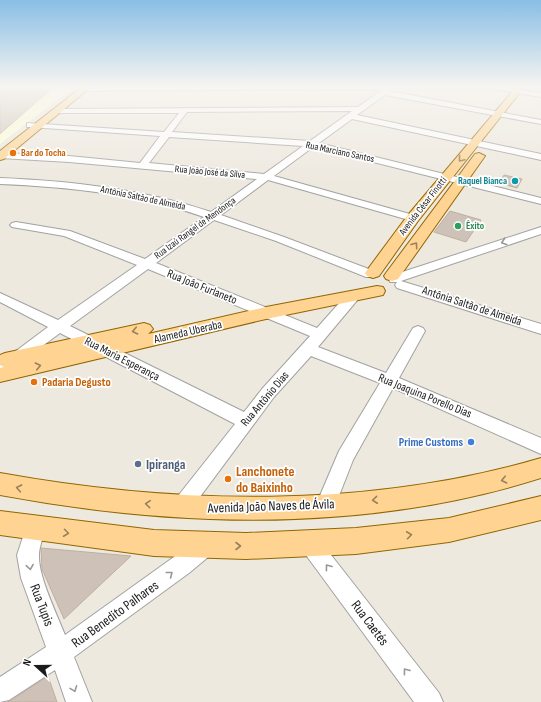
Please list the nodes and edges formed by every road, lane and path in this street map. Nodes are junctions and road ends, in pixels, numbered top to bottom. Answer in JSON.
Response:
{"nodes":[{"id":1,"x":42,"y":119,"type":"edge"},
{"id":2,"x":44,"y":119,"type":"edge"},
{"id":3,"x":177,"y":119,"type":"edge"},
{"id":4,"x":345,"y":119,"type":"edge"},
{"id":5,"x":362,"y":119,"type":"edge"},
{"id":6,"x":496,"y":119,"type":"edge"},
{"id":7,"x":510,"y":119,"type":"edge"},
{"id":8,"x":522,"y":119,"type":"edge"},
{"id":9,"x":541,"y":122,"type":"edge"},
{"id":10,"x":34,"y":125,"type":"junction"},
{"id":11,"x":166,"y":134,"type":"junction"},
{"id":12,"x":311,"y":144,"type":"junction"},
{"id":13,"x":482,"y":144,"type":"junction"},
{"id":14,"x":1,"y":154,"type":"edge"},
{"id":15,"x":541,"y":157,"type":"edge"},
{"id":16,"x":142,"y":166,"type":"junction"},
{"id":17,"x":267,"y":177,"type":"junction"},
{"id":18,"x":446,"y":177,"type":"junction"},
{"id":19,"x":0,"y":181,"type":"edge"},
{"id":20,"x":461,"y":181,"type":"junction"},
{"id":21,"x":541,"y":201,"type":"edge"},
{"id":22,"x":213,"y":215,"type":"junction"},
{"id":23,"x":413,"y":218,"type":"junction"},
{"id":24,"x":16,"y":225,"type":"dead end"},
{"id":25,"x":541,"y":230,"type":"edge"},
{"id":26,"x":541,"y":240,"type":"edge"},
{"id":27,"x":146,"y":263,"type":"junction"},
{"id":28,"x":396,"y":282,"type":"junction"},
{"id":29,"x":368,"y":283,"type":"junction"},
{"id":30,"x":0,"y":297,"type":"edge"},
{"id":31,"x":247,"y":305,"type":"junction"},
{"id":32,"x":266,"y":313,"type":"junction"},
{"id":33,"x":60,"y":326,"type":"junction"},
{"id":34,"x":541,"y":329,"type":"edge"},
{"id":35,"x":418,"y":331,"type":"dead end"},
{"id":36,"x":319,"y":334,"type":"junction"},
{"id":37,"x":87,"y":342,"type":"junction"},
{"id":38,"x":308,"y":349,"type":"junction"},
{"id":39,"x":106,"y":352,"type":"junction"},
{"id":40,"x":8,"y":360,"type":"edge"},
{"id":41,"x":0,"y":374,"type":"edge"},
{"id":42,"x":390,"y":382,"type":"junction"},
{"id":43,"x":245,"y":421,"type":"junction"},
{"id":44,"x":541,"y":446,"type":"edge"},
{"id":45,"x":541,"y":468,"type":"edge"},
{"id":46,"x":0,"y":484,"type":"edge"},
{"id":47,"x":326,"y":505,"type":"junction"},
{"id":48,"x":181,"y":507,"type":"junction"},
{"id":49,"x":541,"y":508,"type":"edge"},
{"id":50,"x":0,"y":523,"type":"edge"},
{"id":51,"x":35,"y":529,"type":"junction"},
{"id":52,"x":310,"y":544,"type":"junction"},
{"id":53,"x":206,"y":546,"type":"junction"},
{"id":54,"x":60,"y":653,"type":"junction"},
{"id":55,"x":0,"y":691,"type":"edge"},
{"id":56,"x":79,"y":702,"type":"edge"},
{"id":57,"x":430,"y":702,"type":"edge"}],
"edges":[{"from":1,"to":10,"type":"main road"},
{"from":2,"to":10,"type":"main road"},
{"from":3,"to":11,"type":"street"},
{"from":4,"to":12,"type":"street","name":"Rua Izaú Rangel de Mendonça"},
{"from":5,"to":13,"type":"street"},
{"from":6,"to":13,"type":"main road","name":"Avenida César Finotti"},
{"from":7,"to":13,"type":"main road","name":"Avenida César Finotti"},
{"from":8,"to":9,"type":"street"},
{"from":10,"to":11,"type":"street","name":"Rua Marciano Santos"},
{"from":10,"to":14,"type":"main road"},
{"from":11,"to":12,"type":"street","name":"Rua Marciano Santos"},
{"from":11,"to":16,"type":"street"},
{"from":12,"to":17,"type":"street","name":"Rua Izaú Rangel de Mendonça"},
{"from":12,"to":18,"type":"street","name":"Rua Marciano Santos"},
{"from":13,"to":15,"type":"street"},
{"from":13,"to":18,"type":"main road","name":"Avenida César Finotti","one_way":true},
{"from":13,"to":20,"type":"main road","name":"Avenida César Finotti"},
{"from":14,"to":16,"type":"street","name":"Rua João José da Silva"},
{"from":16,"to":17,"type":"street","name":"Rua João José da Silva"},
{"from":17,"to":22,"type":"street","name":"Rua Izaú Rangel de Mendonça"},
{"from":17,"to":23,"type":"street","name":"Rua João José da Silva"},
{"from":18,"to":20,"type":"street","name":"Rua Marciano Santos"},
{"from":18,"to":23,"type":"main road","name":"Avenida César Finotti"},
{"from":19,"to":22,"type":"street","name":"Antônia Saltão de Almeida"},
{"from":20,"to":21,"type":"street","name":"Rua Marciano Santos"},
{"from":28,"to":20,"type":"main road","name":"Avenida César Finotti","one_way":true},
{"from":22,"to":27,"type":"street","name":"Rua Izaú Rangel de Mendonça"},
{"from":22,"to":29,"type":"street","name":"Antônia Saltão de Almeida"},
{"from":23,"to":29,"type":"main road","name":"Avenida César Finotti"},
{"from":24,"to":27,"type":"street","name":"Rua João Furlaneto"},
{"from":25,"to":28,"type":"street","name":"Alameda Uberaba","one_way":true},
{"from":26,"to":28,"type":"street","name":"Alameda Uberaba"},
{"from":27,"to":31,"type":"street","name":"Rua João Furlaneto"},
{"from":27,"to":33,"type":"street","name":"Rua Izaú Rangel de Mendonça"},
{"from":28,"to":29,"type":"main road","name":"Alameda Uberaba"},
{"from":28,"to":34,"type":"street","name":"Antônia Saltão de Almeida"},
{"from":29,"to":31,"type":"main road","name":"Alameda Uberaba"},
{"from":29,"to":32,"type":"main road","name":"Alameda Uberaba"},
{"from":29,"to":36,"type":"street","name":"Rua Antônio Dias"},
{"from":30,"to":33,"type":"street","name":"Rua Maria Esperança"},
{"from":31,"to":32,"type":"street","name":"Rua João Furlaneto"},
{"from":31,"to":37,"type":"main road","name":"Alameda Uberaba","one_way":true},
{"from":32,"to":36,"type":"street","name":"Rua João Furlaneto"},
{"from":32,"to":39,"type":"main road","name":"Alameda Uberaba"},
{"from":33,"to":37,"type":"street","name":"Rua Maria Esperança"},
{"from":33,"to":40,"type":"street","name":"Rua Izaú Rangel de Mendonça"},
{"from":35,"to":42,"type":"street"},
{"from":36,"to":38,"type":"street","name":"Rua Antônio Dias"},
{"from":37,"to":39,"type":"street","name":"Rua Maria Esperança"},
{"from":37,"to":40,"type":"main road","name":"Alameda Uberaba"},
{"from":38,"to":42,"type":"street","name":"Rua Joaquina Porello Dias"},
{"from":38,"to":43,"type":"street","name":"Rua Antônio Dias"},
{"from":41,"to":39,"type":"main road","name":"Alameda Uberaba","one_way":true},
{"from":39,"to":43,"type":"street","name":"Rua Maria Esperança"},
{"from":40,"to":41,"type":"street","name":"Rua Izaú Rangel de Mendonça"},
{"from":42,"to":44,"type":"street","name":"Rua Joaquina Porello Dias"},
{"from":42,"to":47,"type":"street"},
{"from":43,"to":48,"type":"street","name":"Rua Antônio Dias"},
{"from":45,"to":47,"type":"main road","name":"Avenida João Naves de Ávila","one_way":true},
{"from":48,"to":46,"type":"main road","name":"Avenida João Naves de Ávila","one_way":true},
{"from":47,"to":48,"type":"main road","name":"Avenida João Naves de Ávila"},
{"from":52,"to":49,"type":"main road","one_way":true},
{"from":50,"to":51,"type":"main road"},
{"from":51,"to":53,"type":"main road","one_way":true},
{"from":51,"to":54,"type":"street","name":"Rua Tupis","one_way":true},
{"from":53,"to":52,"type":"main road","one_way":true},
{"from":57,"to":52,"type":"street","name":"Rua Caetés","one_way":true},
{"from":54,"to":53,"type":"street","name":"Rua Benedito Palhares","one_way":true},
{"from":54,"to":55,"type":"street","name":"Rua Benedito Palhares"},
{"from":54,"to":56,"type":"street","name":"Rua Tupis","one_way":true}]}
